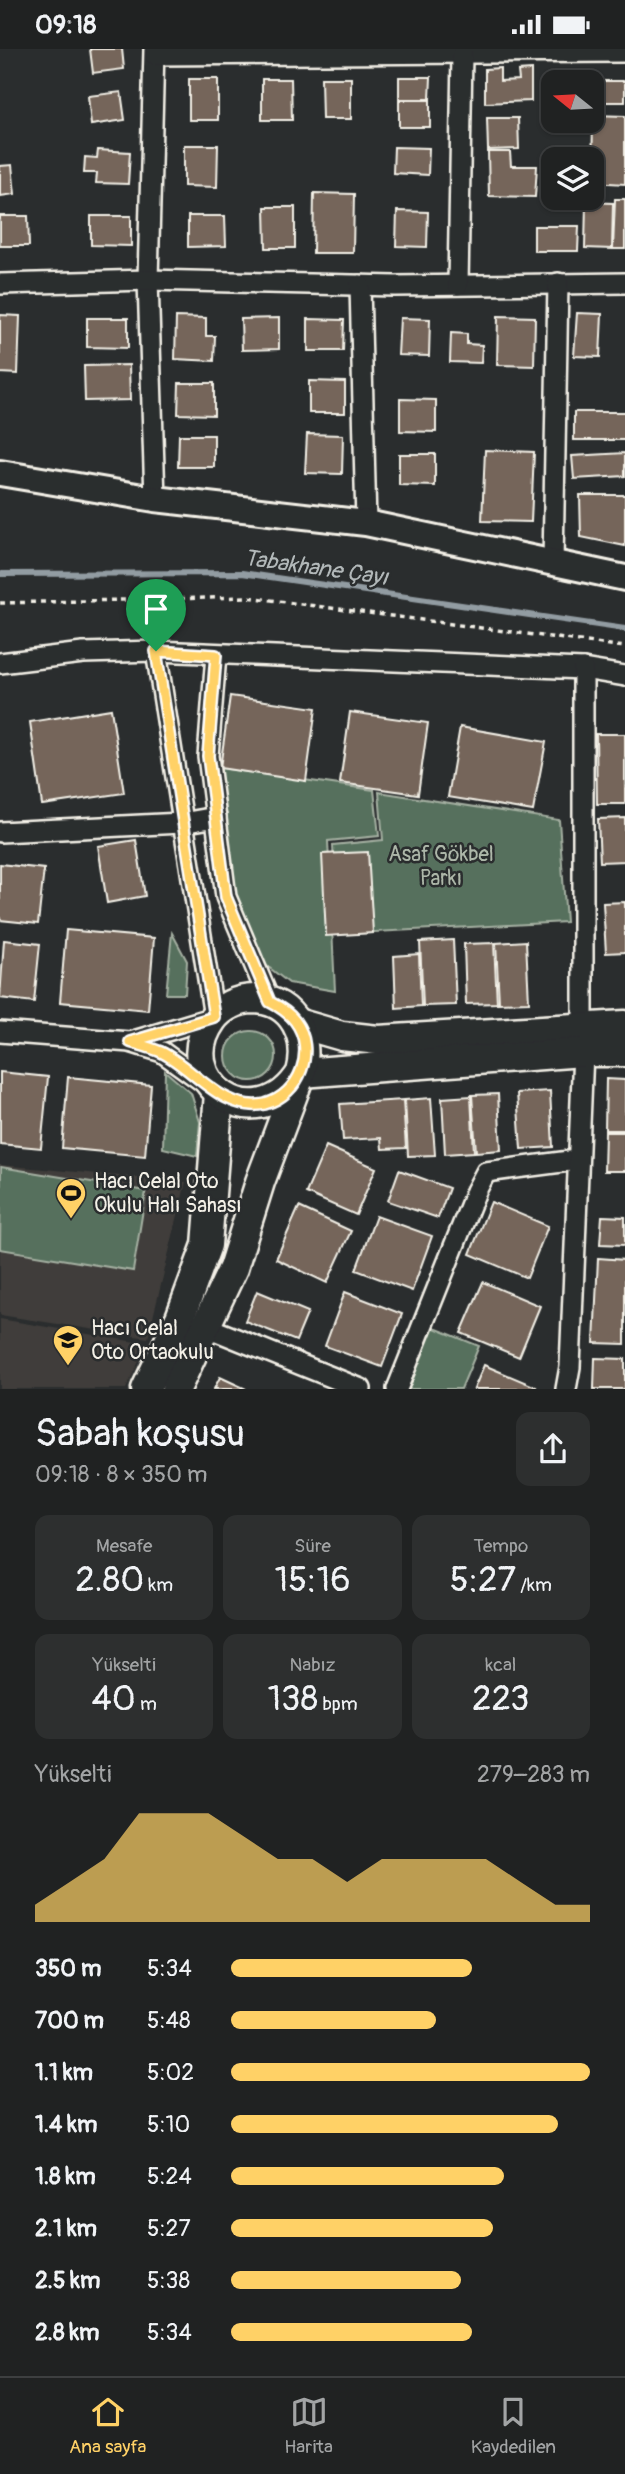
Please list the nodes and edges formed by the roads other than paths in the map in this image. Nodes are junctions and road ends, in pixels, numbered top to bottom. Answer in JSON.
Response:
{"nodes":[{"id":1,"x":154,"y":52,"type":"edge"},
{"id":2,"x":625,"y":52,"type":"edge"},
{"id":3,"x":462,"y":54,"type":"junction"},
{"id":4,"x":148,"y":280,"type":"junction"},
{"id":5,"x":558,"y":283,"type":"junction"},
{"id":6,"x":625,"y":283,"type":"edge"},
{"id":7,"x":0,"y":285,"type":"edge"},
{"id":8,"x":360,"y":285,"type":"junction"},
{"id":9,"x":458,"y":285,"type":"junction"},
{"id":10,"x":0,"y":473,"type":"edge"},
{"id":11,"x":155,"y":499,"type":"junction"},
{"id":12,"x":366,"y":523,"type":"junction"},
{"id":13,"x":553,"y":563,"type":"junction"},
{"id":14,"x":625,"y":577,"type":"edge"},
{"id":15,"x":156,"y":651,"type":"junction"},
{"id":16,"x":216,"y":655,"type":"junction"},
{"id":17,"x":0,"y":663,"type":"edge"},
{"id":18,"x":583,"y":669,"type":"junction"},
{"id":19,"x":625,"y":676,"type":"edge"},
{"id":20,"x":216,"y":817,"type":"junction"},
{"id":21,"x":182,"y":823,"type":"junction"},
{"id":22,"x":0,"y":832,"type":"edge"},
{"id":23,"x":270,"y":1002,"type":"junction"},
{"id":24,"x":214,"y":1017,"type":"junction"},
{"id":25,"x":297,"y":1023,"type":"junction"},
{"id":26,"x":625,"y":1025,"type":"edge"},
{"id":27,"x":0,"y":1032,"type":"edge"},
{"id":28,"x":583,"y":1040,"type":"junction"},
{"id":29,"x":130,"y":1042,"type":"junction"},
{"id":30,"x":625,"y":1052,"type":"edge"},
{"id":31,"x":301,"y":1073,"type":"junction"},
{"id":32,"x":219,"y":1093,"type":"junction"},
{"id":33,"x":577,"y":1160,"type":"junction"},
{"id":34,"x":207,"y":1327,"type":"junction"},
{"id":35,"x":146,"y":1389,"type":"edge"},
{"id":36,"x":176,"y":1389,"type":"edge"},
{"id":37,"x":361,"y":1389,"type":"edge"},
{"id":38,"x":397,"y":1389,"type":"edge"},
{"id":39,"x":566,"y":1389,"type":"edge"}],
"edges":[{"from":1,"to":3,"type":"street"},
{"from":1,"to":4,"type":"street"},
{"from":2,"to":3,"type":"street"},
{"from":3,"to":9,"type":"street"},
{"from":4,"to":7,"type":"street"},
{"from":4,"to":8,"type":"street"},
{"from":4,"to":11,"type":"street"},
{"from":5,"to":6,"type":"street"},
{"from":5,"to":9,"type":"street"},
{"from":5,"to":13,"type":"street"},
{"from":8,"to":9,"type":"street"},
{"from":8,"to":12,"type":"street"},
{"from":10,"to":11,"type":"street"},
{"from":11,"to":12,"type":"street"},
{"from":12,"to":13,"type":"street"},
{"from":13,"to":14,"type":"street"},
{"from":15,"to":16,"type":"street"},
{"from":15,"to":17,"type":"street"},
{"from":15,"to":21,"type":"street"},
{"from":16,"to":18,"type":"street"},
{"from":16,"to":20,"type":"street"},
{"from":18,"to":19,"type":"street"},
{"from":18,"to":28,"type":"street"},
{"from":20,"to":21,"type":"street"},
{"from":20,"to":23,"type":"street"},
{"from":21,"to":22,"type":"street"},
{"from":21,"to":24,"type":"street"},
{"from":23,"to":24,"type":"main road"},
{"from":23,"to":25,"type":"main road"},
{"from":24,"to":29,"type":"street"},
{"from":24,"to":32,"type":"main road"},
{"from":25,"to":28,"type":"main road"},
{"from":25,"to":31,"type":"main road"},
{"from":26,"to":28,"type":"main road"},
{"from":27,"to":29,"type":"street"},
{"from":28,"to":30,"type":"main road"},
{"from":28,"to":31,"type":"main road"},
{"from":28,"to":33,"type":"street"},
{"from":29,"to":32,"type":"street"},
{"from":31,"to":32,"type":"main road"},
{"from":31,"to":34,"type":"main road"},
{"from":32,"to":35,"type":"main road"},
{"from":33,"to":38,"type":"street"},
{"from":33,"to":39,"type":"street"},
{"from":34,"to":36,"type":"main road"},
{"from":34,"to":37,"type":"street"}]}
